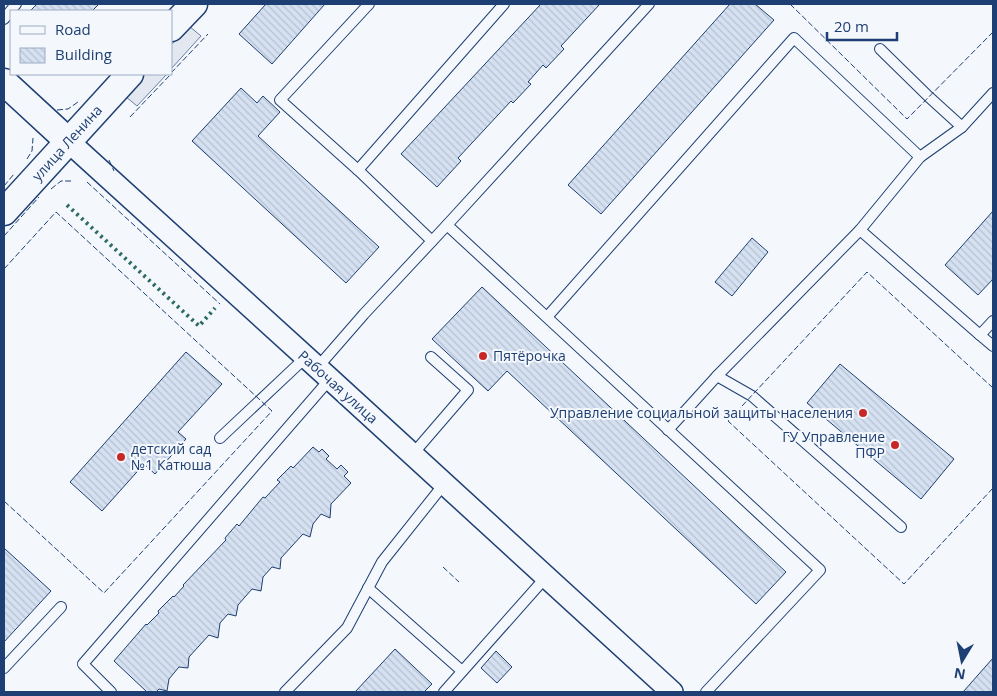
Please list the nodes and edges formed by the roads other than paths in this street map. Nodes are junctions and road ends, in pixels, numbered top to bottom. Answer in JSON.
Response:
{"nodes":[{"id":1,"x":194,"y":4,"type":"edge"},
{"id":2,"x":369,"y":4,"type":"edge"},
{"id":3,"x":504,"y":4,"type":"edge"},
{"id":4,"x":649,"y":4,"type":"edge"},
{"id":5,"x":172,"y":27,"type":"edge"},
{"id":6,"x":880,"y":48,"type":"dead end"},
{"id":7,"x":129,"y":75,"type":"edge"},
{"id":8,"x":4,"y":82,"type":"edge"},
{"id":9,"x":993,"y":93,"type":"edge"},
{"id":10,"x":962,"y":127,"type":"junction"},
{"id":11,"x":68,"y":141,"type":"junction"},
{"id":12,"x":920,"y":157,"type":"junction"},
{"id":13,"x":358,"y":170,"type":"junction"},
{"id":14,"x":4,"y":212,"type":"edge"},
{"id":15,"x":447,"y":225,"type":"junction"},
{"id":16,"x":860,"y":230,"type":"junction"},
{"id":17,"x":432,"y":241,"type":"junction"},
{"id":18,"x":547,"y":317,"type":"junction"},
{"id":19,"x":993,"y":321,"type":"edge"},
{"id":20,"x":980,"y":335,"type":"junction"},
{"id":21,"x":993,"y":346,"type":"edge"},
{"id":22,"x":431,"y":357,"type":"dead end"},
{"id":23,"x":318,"y":368,"type":"junction"},
{"id":24,"x":717,"y":376,"type":"junction"},
{"id":25,"x":668,"y":430,"type":"junction"},
{"id":26,"x":220,"y":438,"type":"dead end"},
{"id":27,"x":412,"y":455,"type":"junction"},
{"id":28,"x":444,"y":484,"type":"junction"},
{"id":29,"x":901,"y":527,"type":"dead end"},
{"id":30,"x":546,"y":577,"type":"junction"},
{"id":31,"x":368,"y":588,"type":"junction"},
{"id":32,"x":61,"y":607,"type":"dead end"},
{"id":33,"x":4,"y":668,"type":"edge"},
{"id":34,"x":462,"y":671,"type":"junction"},
{"id":35,"x":111,"y":692,"type":"edge"},
{"id":36,"x":285,"y":692,"type":"edge"},
{"id":37,"x":444,"y":692,"type":"edge"},
{"id":38,"x":672,"y":692,"type":"edge"},
{"id":39,"x":706,"y":692,"type":"edge"}],
"edges":[{"from":1,"to":5,"type":"street"},
{"from":2,"to":13,"type":"lane"},
{"from":3,"to":13,"type":"lane"},
{"from":4,"to":15,"type":"lane"},
{"from":6,"to":10,"type":"lane"},
{"from":7,"to":11,"type":"street","name":"улица Ленина"},
{"from":8,"to":11,"type":"street","name":"Рабочая улица"},
{"from":9,"to":10,"type":"lane"},
{"from":10,"to":12,"type":"lane"},
{"from":11,"to":14,"type":"street","name":"улица Ленина"},
{"from":11,"to":23,"type":"street","name":"Рабочая улица"},
{"from":12,"to":16,"type":"lane"},
{"from":12,"to":18,"type":"lane"},
{"from":13,"to":17,"type":"lane"},
{"from":15,"to":17,"type":"lane"},
{"from":15,"to":18,"type":"lane"},
{"from":16,"to":20,"type":"lane"},
{"from":16,"to":24,"type":"lane"},
{"from":17,"to":23,"type":"lane"},
{"from":18,"to":25,"type":"lane"},
{"from":19,"to":20,"type":"lane"},
{"from":20,"to":21,"type":"lane"},
{"from":22,"to":27,"type":"lane"},
{"from":23,"to":26,"type":"lane"},
{"from":23,"to":27,"type":"street","name":"Рабочая улица"},
{"from":23,"to":35,"type":"lane"},
{"from":24,"to":25,"type":"lane"},
{"from":24,"to":29,"type":"lane"},
{"from":25,"to":39,"type":"lane"},
{"from":27,"to":28,"type":"street","name":"Рабочая улица"},
{"from":28,"to":30,"type":"street","name":"Рабочая улица"},
{"from":28,"to":31,"type":"lane"},
{"from":30,"to":34,"type":"lane"},
{"from":30,"to":38,"type":"street","name":"Рабочая улица"},
{"from":31,"to":34,"type":"lane"},
{"from":31,"to":36,"type":"lane"},
{"from":32,"to":33,"type":"lane"},
{"from":34,"to":37,"type":"lane"}]}
